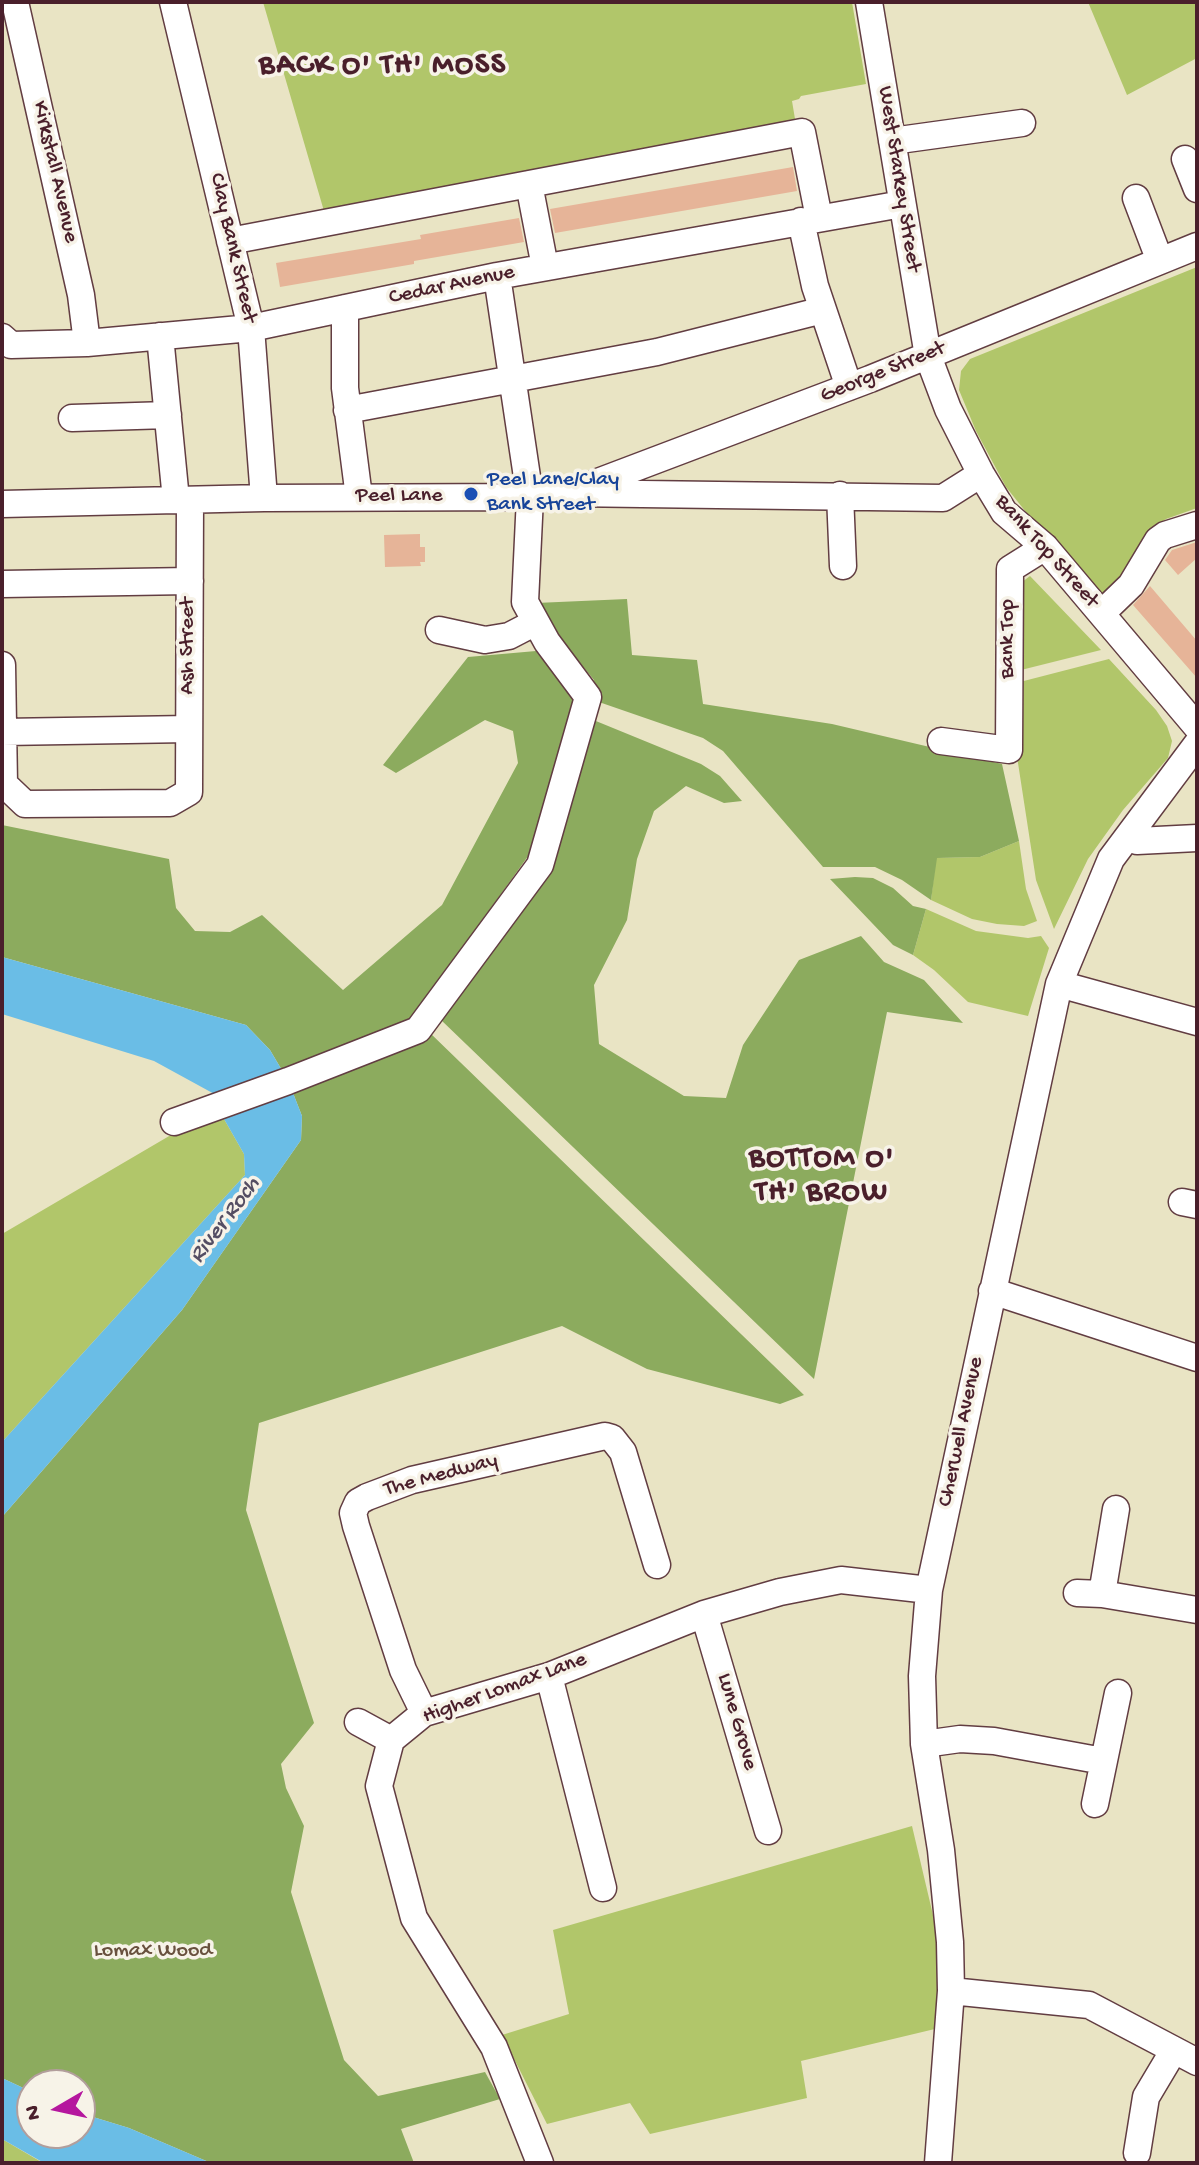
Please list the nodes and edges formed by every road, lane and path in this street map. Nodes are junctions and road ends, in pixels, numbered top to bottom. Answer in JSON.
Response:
{"nodes":[{"id":1,"x":173,"y":2,"type":"edge"},
{"id":2,"x":869,"y":2,"type":"edge"},
{"id":3,"x":12,"y":14,"type":"edge"},
{"id":4,"x":1022,"y":123,"type":"dead end"},
{"id":5,"x":892,"y":141,"type":"junction"},
{"id":6,"x":1185,"y":159,"type":"dead end"},
{"id":7,"x":529,"y":184,"type":"junction"},
{"id":8,"x":1197,"y":189,"type":"edge"},
{"id":9,"x":1136,"y":198,"type":"dead end"},
{"id":10,"x":902,"y":204,"type":"junction"},
{"id":11,"x":810,"y":219,"type":"junction"},
{"id":12,"x":230,"y":241,"type":"junction"},
{"id":13,"x":1197,"y":246,"type":"edge"},
{"id":14,"x":1160,"y":261,"type":"junction"},
{"id":15,"x":545,"y":267,"type":"junction"},
{"id":16,"x":497,"y":276,"type":"junction"},
{"id":17,"x":345,"y":308,"type":"junction"},
{"id":18,"x":823,"y":310,"type":"junction"},
{"id":19,"x":251,"y":328,"type":"junction"},
{"id":20,"x":160,"y":336,"type":"junction"},
{"id":21,"x":2,"y":337,"type":"edge"},
{"id":22,"x":87,"y":343,"type":"junction"},
{"id":23,"x":928,"y":356,"type":"junction"},
{"id":24,"x":513,"y":379,"type":"junction"},
{"id":25,"x":849,"y":387,"type":"junction"},
{"id":26,"x":347,"y":410,"type":"junction"},
{"id":27,"x":168,"y":415,"type":"junction"},
{"id":28,"x":72,"y":418,"type":"dead end"},
{"id":29,"x":981,"y":474,"type":"junction"},
{"id":30,"x":567,"y":493,"type":"junction"},
{"id":31,"x":840,"y":495,"type":"junction"},
{"id":32,"x":359,"y":497,"type":"junction"},
{"id":33,"x":530,"y":497,"type":"junction"},
{"id":34,"x":264,"y":498,"type":"junction"},
{"id":35,"x":183,"y":500,"type":"junction"},
{"id":36,"x":2,"y":504,"type":"edge"},
{"id":37,"x":1197,"y":525,"type":"edge"},
{"id":38,"x":1045,"y":547,"type":"junction"},
{"id":39,"x":843,"y":566,"type":"dead end"},
{"id":40,"x":190,"y":581,"type":"junction"},
{"id":41,"x":2,"y":584,"type":"edge"},
{"id":42,"x":1102,"y":613,"type":"junction"},
{"id":43,"x":536,"y":622,"type":"junction"},
{"id":44,"x":439,"y":630,"type":"dead end"},
{"id":45,"x":2,"y":665,"type":"edge"},
{"id":46,"x":1197,"y":727,"type":"edge"},
{"id":47,"x":189,"y":729,"type":"junction"},
{"id":48,"x":3,"y":732,"type":"edge"},
{"id":49,"x":941,"y":741,"type":"dead end"},
{"id":50,"x":1197,"y":744,"type":"edge"},
{"id":51,"x":1128,"y":837,"type":"junction"},
{"id":52,"x":1197,"y":838,"type":"edge"},
{"id":53,"x":1059,"y":984,"type":"junction"},
{"id":54,"x":1197,"y":1022,"type":"edge"},
{"id":55,"x":174,"y":1122,"type":"dead end"},
{"id":56,"x":992,"y":1291,"type":"junction"},
{"id":57,"x":1197,"y":1358,"type":"edge"},
{"id":58,"x":1116,"y":1509,"type":"dead end"},
{"id":59,"x":657,"y":1565,"type":"dead end"},
{"id":60,"x":929,"y":1590,"type":"junction"},
{"id":61,"x":1197,"y":1610,"type":"edge"},
{"id":62,"x":704,"y":1614,"type":"junction"},
{"id":63,"x":549,"y":1676,"type":"junction"},
{"id":64,"x":1118,"y":1693,"type":"dead end"},
{"id":65,"x":424,"y":1713,"type":"junction"},
{"id":66,"x":358,"y":1722,"type":"dead end"},
{"id":67,"x":391,"y":1740,"type":"junction"},
{"id":68,"x":924,"y":1744,"type":"junction"},
{"id":69,"x":1103,"y":1761,"type":"junction"},
{"id":70,"x":1095,"y":1804,"type":"dead end"},
{"id":71,"x":768,"y":1831,"type":"dead end"},
{"id":72,"x":603,"y":1888,"type":"dead end"},
{"id":73,"x":951,"y":1991,"type":"junction"},
{"id":74,"x":1185,"y":2056,"type":"edge"},
{"id":75,"x":1137,"y":2153,"type":"dead end"},
{"id":76,"x":540,"y":2163,"type":"edge"},
{"id":77,"x":938,"y":2163,"type":"edge"}],
"edges":[{"from":1,"to":12,"type":"street","name":"Clay Bank Street"},
{"from":2,"to":5,"type":"street","name":"West Starkey Street"},
{"from":3,"to":22,"type":"street","name":"Kirkstall Avenue"},
{"from":4,"to":5,"type":"street"},
{"from":5,"to":10,"type":"street","name":"West Starkey Street"},
{"from":6,"to":8,"type":"street"},
{"from":7,"to":11,"type":"street"},
{"from":7,"to":12,"type":"street"},
{"from":7,"to":15,"type":"street"},
{"from":9,"to":14,"type":"street"},
{"from":10,"to":11,"type":"street","name":"Cedar Avenue"},
{"from":10,"to":23,"type":"street","name":"West Starkey Street"},
{"from":11,"to":15,"type":"street","name":"Cedar Avenue"},
{"from":11,"to":18,"type":"street"},
{"from":12,"to":19,"type":"street","name":"Clay Bank Street"},
{"from":13,"to":14,"type":"street","name":"George Street"},
{"from":14,"to":23,"type":"street","name":"George Street"},
{"from":15,"to":16,"type":"street","name":"Cedar Avenue"},
{"from":16,"to":17,"type":"street","name":"Cedar Avenue"},
{"from":16,"to":24,"type":"street"},
{"from":17,"to":19,"type":"street","name":"Cedar Avenue"},
{"from":17,"to":26,"type":"street"},
{"from":18,"to":24,"type":"street"},
{"from":18,"to":25,"type":"street"},
{"from":19,"to":20,"type":"street","name":"Cedar Avenue"},
{"from":19,"to":34,"type":"street","name":"Clay Bank Street"},
{"from":20,"to":22,"type":"street","name":"Cedar Avenue"},
{"from":20,"to":27,"type":"street","name":"Ash Street"},
{"from":21,"to":22,"type":"street","name":"Cedar Avenue"},
{"from":23,"to":25,"type":"street","name":"George Street"},
{"from":23,"to":29,"type":"street","name":"Bank Top Street"},
{"from":24,"to":26,"type":"street"},
{"from":24,"to":33,"type":"street"},
{"from":25,"to":30,"type":"street","name":"George Street"},
{"from":26,"to":32,"type":"street"},
{"from":27,"to":28,"type":"street"},
{"from":27,"to":35,"type":"street","name":"Ash Street"},
{"from":29,"to":31,"type":"street","name":"Peel Lane"},
{"from":29,"to":38,"type":"street","name":"Bank Top Street"},
{"from":30,"to":31,"type":"street","name":"Peel Lane"},
{"from":30,"to":33,"type":"street","name":"Peel Lane"},
{"from":31,"to":39,"type":"street"},
{"from":32,"to":33,"type":"street","name":"Peel Lane"},
{"from":32,"to":34,"type":"street","name":"Peel Lane"},
{"from":33,"to":43,"type":"street"},
{"from":34,"to":35,"type":"street","name":"Peel Lane"},
{"from":35,"to":36,"type":"street","name":"Peel Lane"},
{"from":35,"to":40,"type":"street","name":"Ash Street"},
{"from":37,"to":42,"type":"street"},
{"from":38,"to":42,"type":"street","name":"Bank Top Street"},
{"from":38,"to":49,"type":"street","name":"Bank Top"},
{"from":40,"to":41,"type":"street"},
{"from":40,"to":47,"type":"street","name":"Ash Street"},
{"from":42,"to":46,"type":"street","name":"Bank Top Street"},
{"from":43,"to":44,"type":"street"},
{"from":43,"to":55,"type":"street"},
{"from":45,"to":48,"type":"street"},
{"from":47,"to":48,"type":"street"},
{"from":47,"to":48,"type":"street","name":"Ash Street"},
{"from":50,"to":51,"type":"street","name":"Cherwell Avenue"},
{"from":51,"to":52,"type":"street"},
{"from":51,"to":53,"type":"street","name":"Cherwell Avenue"},
{"from":53,"to":54,"type":"street"},
{"from":53,"to":56,"type":"street","name":"Cherwell Avenue"},
{"from":56,"to":57,"type":"street"},
{"from":56,"to":60,"type":"street","name":"Cherwell Avenue"},
{"from":58,"to":61,"type":"street"},
{"from":59,"to":65,"type":"street","name":"The Medway"},
{"from":60,"to":62,"type":"street","name":"Higher Lomax Lane"},
{"from":60,"to":68,"type":"street","name":"Cherwell Avenue"},
{"from":62,"to":63,"type":"street","name":"Higher Lomax Lane"},
{"from":62,"to":71,"type":"street","name":"Lune Grove"},
{"from":63,"to":65,"type":"street","name":"Higher Lomax Lane"},
{"from":63,"to":72,"type":"street"},
{"from":64,"to":69,"type":"street"},
{"from":65,"to":67,"type":"street","name":"Higher Lomax Lane"},
{"from":66,"to":67,"type":"street"},
{"from":67,"to":76,"type":"street"},
{"from":68,"to":69,"type":"street"},
{"from":68,"to":73,"type":"street","name":"Cherwell Avenue"},
{"from":69,"to":70,"type":"street"},
{"from":73,"to":74,"type":"street"},
{"from":73,"to":77,"type":"street","name":"Cherwell Avenue"},
{"from":74,"to":75,"type":"street"}]}
